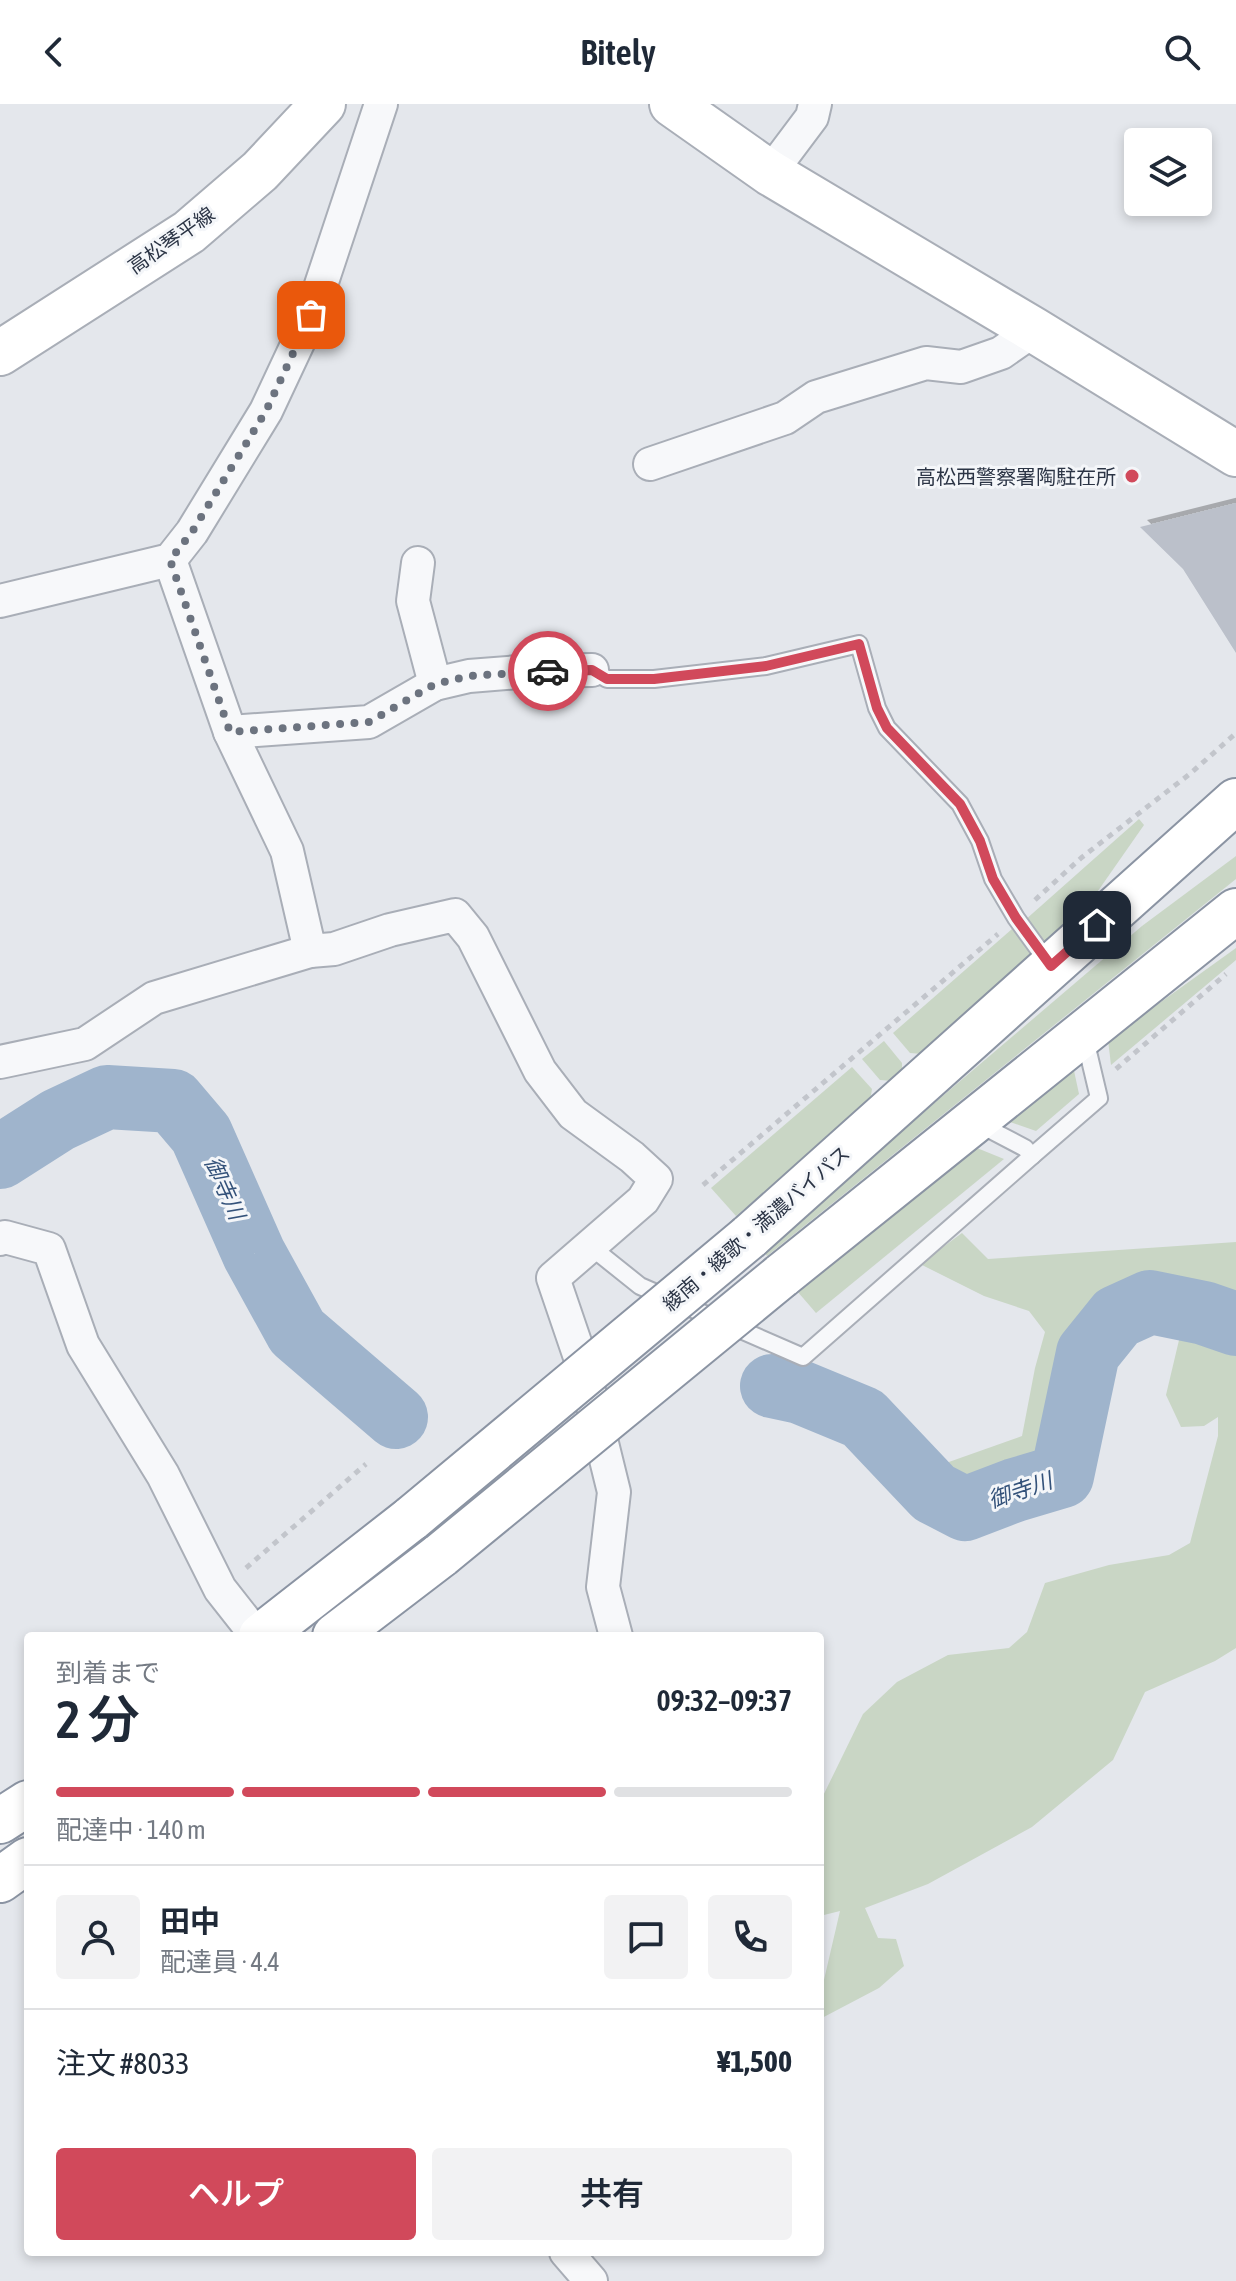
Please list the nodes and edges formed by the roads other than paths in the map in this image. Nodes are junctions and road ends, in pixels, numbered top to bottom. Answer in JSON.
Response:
{"nodes":[{"id":1,"x":323,"y":104,"type":"edge"},
{"id":2,"x":381,"y":104,"type":"edge"},
{"id":3,"x":672,"y":104,"type":"edge"},
{"id":4,"x":815,"y":104,"type":"edge"},
{"id":5,"x":770,"y":173,"type":"junction"},
{"id":6,"x":1034,"y":330,"type":"junction"},
{"id":7,"x":0,"y":353,"type":"edge"},
{"id":8,"x":1236,"y":454,"type":"edge"},
{"id":9,"x":650,"y":464,"type":"dead end"},
{"id":10,"x":170,"y":560,"type":"junction"},
{"id":11,"x":418,"y":563,"type":"dead end"},
{"id":12,"x":0,"y":601,"type":"edge"},
{"id":13,"x":592,"y":670,"type":"joint"},
{"id":14,"x":435,"y":684,"type":"junction"},
{"id":15,"x":230,"y":732,"type":"junction"},
{"id":16,"x":1236,"y":801,"type":"edge"},
{"id":17,"x":1236,"y":911,"type":"edge"},
{"id":18,"x":310,"y":951,"type":"junction"},
{"id":19,"x":1051,"y":966,"type":"junction"},
{"id":20,"x":1083,"y":1033,"type":"junction"},
{"id":21,"x":0,"y":1062,"type":"edge"},
{"id":22,"x":974,"y":1121,"type":"junction"},
{"id":23,"x":1032,"y":1156,"type":"junction"},
{"id":24,"x":0,"y":1239,"type":"edge"},
{"id":25,"x":590,"y":1246,"type":"junction"},
{"id":26,"x":256,"y":1632,"type":"edge"},
{"id":27,"x":264,"y":1632,"type":"edge"},
{"id":28,"x":340,"y":1632,"type":"edge"},
{"id":29,"x":615,"y":1632,"type":"edge"},
{"id":30,"x":24,"y":1806,"type":"edge"},
{"id":31,"x":0,"y":1821,"type":"edge"},
{"id":32,"x":24,"y":1863,"type":"edge"},
{"id":33,"x":0,"y":1880,"type":"edge"},
{"id":34,"x":569,"y":2256,"type":"edge"},
{"id":35,"x":591,"y":2281,"type":"edge"}],
"edges":[{"from":1,"to":7,"type":"main road","name":"高松琴平線"},
{"from":2,"to":10,"type":"street"},
{"from":3,"to":5,"type":"main road"},
{"from":4,"to":5,"type":"street"},
{"from":5,"to":6,"type":"main road"},
{"from":6,"to":8,"type":"main road"},
{"from":6,"to":9,"type":"street"},
{"from":10,"to":12,"type":"street"},
{"from":10,"to":15,"type":"street"},
{"from":11,"to":14,"type":"street"},
{"from":13,"to":14,"type":"street"},
{"from":13,"to":19,"type":"lane"},
{"from":14,"to":15,"type":"street"},
{"from":15,"to":18,"type":"street"},
{"from":16,"to":19,"type":"main road","name":"綾南・綾歌・満濃バイパス"},
{"from":17,"to":20,"type":"main road"},
{"from":18,"to":21,"type":"street"},
{"from":18,"to":25,"type":"street"},
{"from":19,"to":27,"type":"main road","name":"綾南・綾歌・満濃バイパス","bridge":true},
{"from":20,"to":22,"type":"main road"},
{"from":20,"to":23,"type":"lane"},
{"from":22,"to":23,"type":"lane"},
{"from":22,"to":28,"type":"main road","bridge":true},
{"from":23,"to":25,"type":"lane"},
{"from":24,"to":26,"type":"street"},
{"from":25,"to":29,"type":"street"},
{"from":30,"to":31,"type":"main road"},
{"from":32,"to":33,"type":"main road"},
{"from":34,"to":35,"type":"street"}]}
